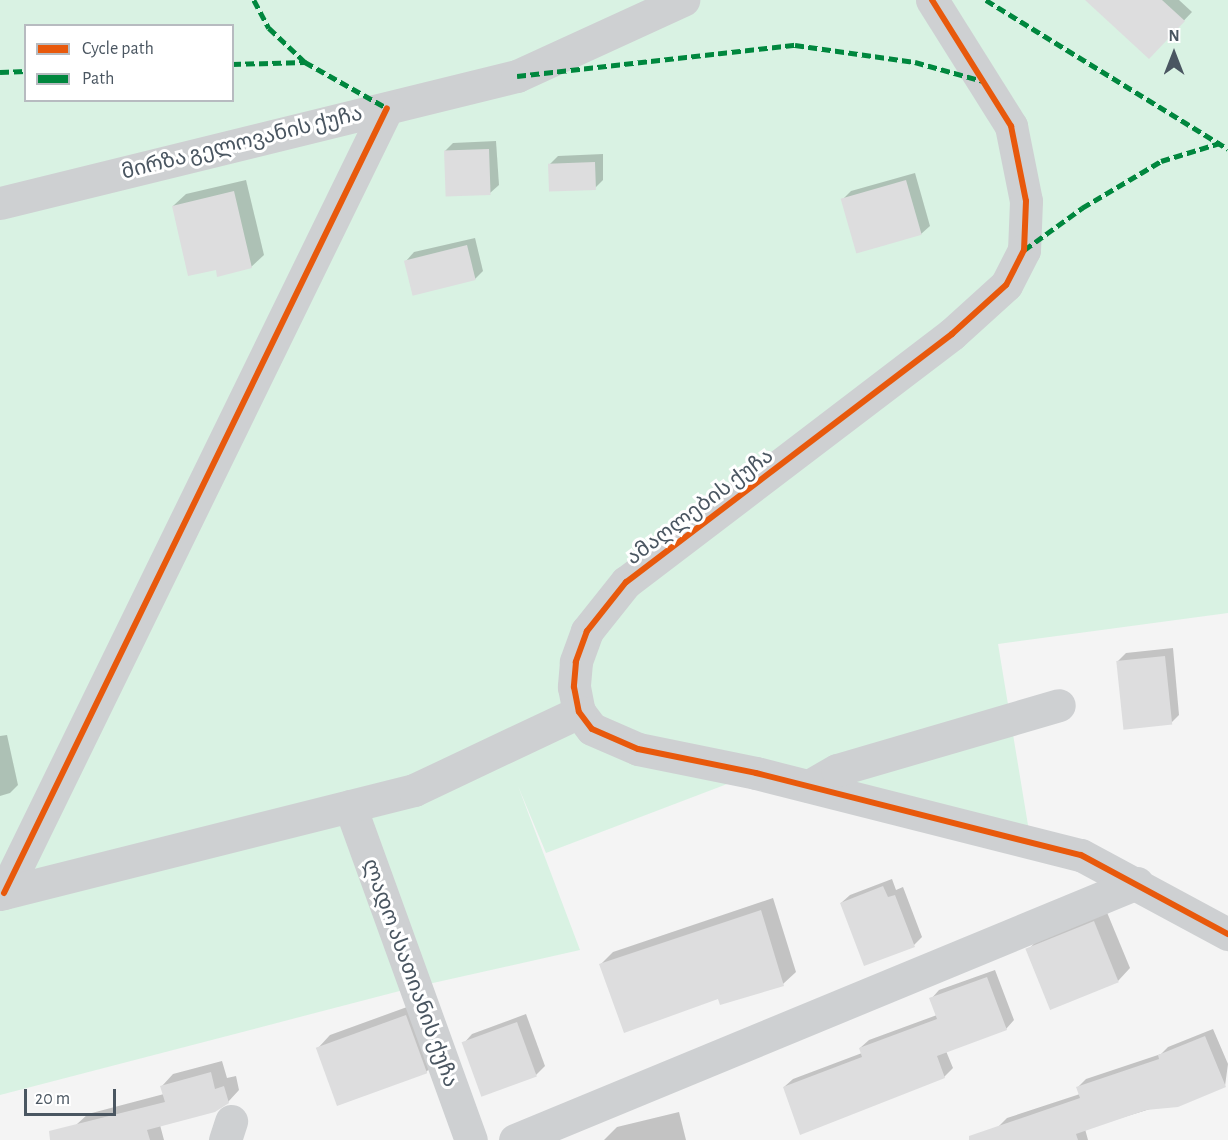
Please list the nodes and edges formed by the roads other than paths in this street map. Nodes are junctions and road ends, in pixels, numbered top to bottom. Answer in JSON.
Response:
{"nodes":[{"id":1,"x":682,"y":0,"type":"edge"},
{"id":2,"x":932,"y":0,"type":"edge"},
{"id":3,"x":387,"y":108,"type":"junction"},
{"id":4,"x":0,"y":203,"type":"edge"},
{"id":5,"x":1059,"y":705,"type":"dead end"},
{"id":6,"x":579,"y":712,"type":"junction"},
{"id":7,"x":809,"y":786,"type":"junction"},
{"id":8,"x":350,"y":806,"type":"junction"},
{"id":9,"x":1137,"y":883,"type":"junction"},
{"id":10,"x":2,"y":894,"type":"edge"},
{"id":11,"x":1228,"y":934,"type":"edge"},
{"id":12,"x":471,"y":1140,"type":"edge"},
{"id":13,"x":515,"y":1140,"type":"edge"}],
"edges":[{"from":1,"to":3,"type":"street","name":"მირზა გელოვანის ქუჩა"},
{"from":2,"to":6,"type":"street","name":"ამაღლების ქუჩა"},
{"from":3,"to":4,"type":"street","name":"მირზა გელოვანის ქუჩა"},
{"from":3,"to":10,"type":"street"},
{"from":5,"to":7,"type":"street"},
{"from":6,"to":7,"type":"street"},
{"from":6,"to":8,"type":"street"},
{"from":7,"to":9,"type":"street"},
{"from":8,"to":10,"type":"street"},
{"from":8,"to":12,"type":"street","name":"ლადო ასათიანის ქუჩა"},
{"from":9,"to":11,"type":"street"},
{"from":9,"to":13,"type":"street"}]}
